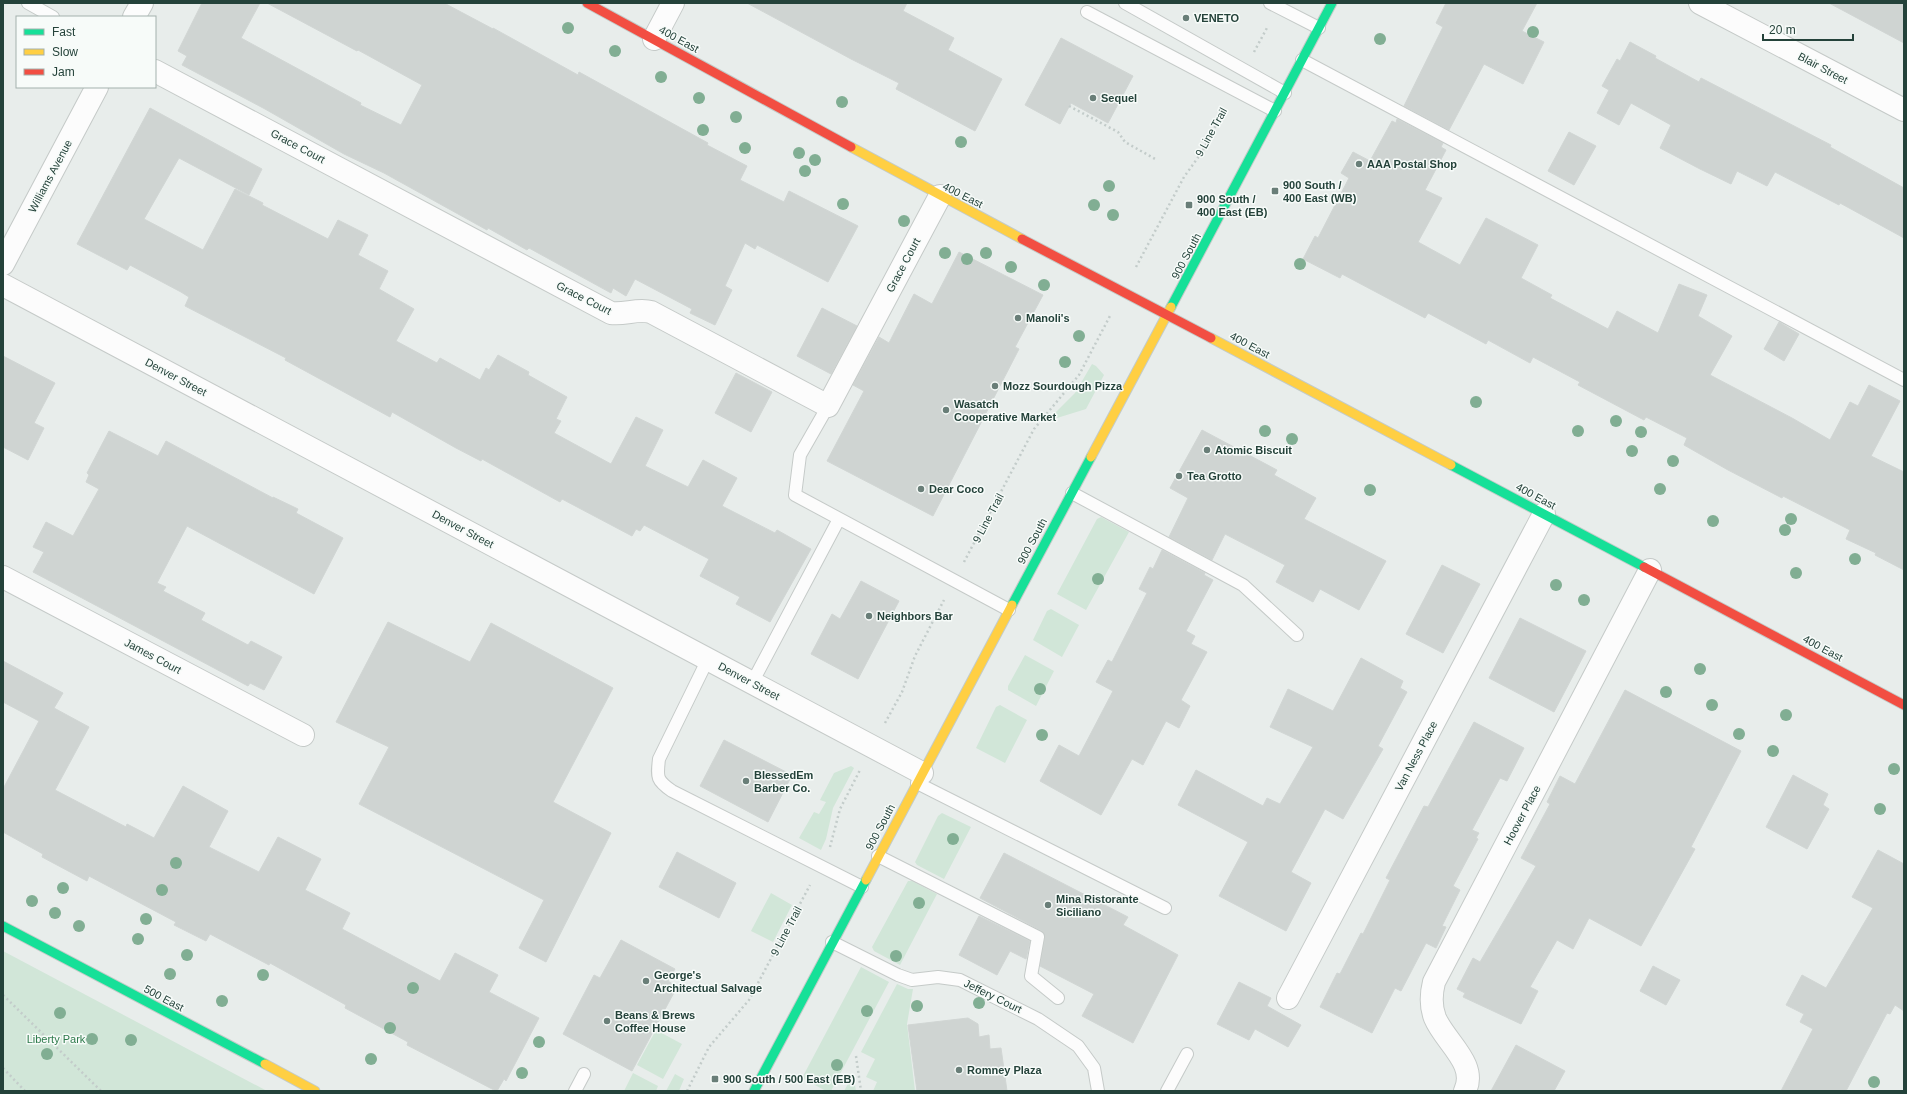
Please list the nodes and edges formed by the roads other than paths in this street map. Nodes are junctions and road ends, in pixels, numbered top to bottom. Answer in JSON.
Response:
{"nodes":[{"id":1,"x":28,"y":3,"type":"edge"},
{"id":2,"x":142,"y":3,"type":"edge"},
{"id":3,"x":586,"y":3,"type":"edge"},
{"id":4,"x":673,"y":3,"type":"edge"},
{"id":5,"x":1125,"y":3,"type":"edge"},
{"id":6,"x":1332,"y":3,"type":"edge"},
{"id":7,"x":1700,"y":3,"type":"edge"},
{"id":8,"x":1274,"y":5,"type":"edge"},
{"id":9,"x":1087,"y":12,"type":"dead end"},
{"id":10,"x":51,"y":16,"type":"edge"},
{"id":11,"x":135,"y":16,"type":"edge"},
{"id":12,"x":1319,"y":28,"type":"junction"},
{"id":13,"x":654,"y":39,"type":"junction"},
{"id":14,"x":1302,"y":60,"type":"junction"},
{"id":15,"x":156,"y":71,"type":"edge"},
{"id":16,"x":96,"y":88,"type":"edge"},
{"id":17,"x":1284,"y":94,"type":"junction"},
{"id":18,"x":1904,"y":110,"type":"edge"},
{"id":19,"x":1275,"y":111,"type":"junction"},
{"id":20,"x":940,"y":196,"type":"junction"},
{"id":21,"x":3,"y":264,"type":"edge"},
{"id":22,"x":3,"y":285,"type":"edge"},
{"id":23,"x":1168,"y":314,"type":"junction"},
{"id":24,"x":1904,"y":380,"type":"edge"},
{"id":25,"x":828,"y":406,"type":"junction"},
{"id":26,"x":1072,"y":493,"type":"junction"},
{"id":27,"x":1544,"y":514,"type":"junction"},
{"id":28,"x":839,"y":519,"type":"junction"},
{"id":29,"x":1650,"y":570,"type":"junction"},
{"id":30,"x":3,"y":577,"type":"edge"},
{"id":31,"x":1009,"y":610,"type":"junction"},
{"id":32,"x":1297,"y":636,"type":"dead end"},
{"id":33,"x":708,"y":659,"type":"junction"},
{"id":34,"x":752,"y":683,"type":"junction"},
{"id":35,"x":1904,"y":704,"type":"edge"},
{"id":36,"x":303,"y":735,"type":"dead end"},
{"id":37,"x":920,"y":778,"type":"junction"},
{"id":38,"x":878,"y":856,"type":"junction"},
{"id":39,"x":862,"y":887,"type":"junction"},
{"id":40,"x":1165,"y":908,"type":"dead end"},
{"id":41,"x":3,"y":926,"type":"edge"},
{"id":42,"x":832,"y":942,"type":"junction"},
{"id":43,"x":1058,"y":998,"type":"dead end"},
{"id":44,"x":1288,"y":998,"type":"dead end"},
{"id":45,"x":1187,"y":1054,"type":"dead end"},
{"id":46,"x":584,"y":1074,"type":"dead end"},
{"id":47,"x":314,"y":1091,"type":"edge"},
{"id":48,"x":575,"y":1091,"type":"edge"},
{"id":49,"x":754,"y":1091,"type":"edge"},
{"id":50,"x":1098,"y":1091,"type":"edge"},
{"id":51,"x":1167,"y":1091,"type":"edge"},
{"id":52,"x":1465,"y":1091,"type":"edge"}],
"edges":[{"from":1,"to":10,"type":"lane"},
{"from":2,"to":11,"type":"street"},
{"from":3,"to":13,"type":"street","name":"400 East"},
{"from":4,"to":13,"type":"street"},
{"from":5,"to":17,"type":"lane"},
{"from":6,"to":12,"type":"street","name":"900 South"},
{"from":7,"to":18,"type":"street","name":"Blair Street"},
{"from":8,"to":12,"type":"lane"},
{"from":9,"to":19,"type":"lane"},
{"from":12,"to":14,"type":"street","name":"900 South"},
{"from":13,"to":20,"type":"street","name":"400 East"},
{"from":14,"to":17,"type":"street","name":"900 South"},
{"from":14,"to":24,"type":"lane"},
{"from":15,"to":25,"type":"street","name":"Grace Court"},
{"from":16,"to":21,"type":"street","name":"Williams Avenue"},
{"from":17,"to":19,"type":"street","name":"900 South"},
{"from":19,"to":23,"type":"street","name":"900 South"},
{"from":20,"to":23,"type":"street","name":"400 East"},
{"from":20,"to":25,"type":"street","name":"Grace Court"},
{"from":22,"to":33,"type":"street","name":"Denver Street"},
{"from":23,"to":26,"type":"street","name":"900 South"},
{"from":23,"to":27,"type":"street","name":"400 East"},
{"from":25,"to":28,"type":"lane"},
{"from":26,"to":31,"type":"street","name":"900 South"},
{"from":26,"to":32,"type":"lane"},
{"from":27,"to":29,"type":"street","name":"400 East"},
{"from":27,"to":44,"type":"street","name":"Van Ness Place"},
{"from":28,"to":31,"type":"lane"},
{"from":28,"to":34,"type":"lane"},
{"from":29,"to":35,"type":"street","name":"400 East"},
{"from":29,"to":52,"type":"street","name":"Hoover Place"},
{"from":30,"to":36,"type":"street","name":"James Court"},
{"from":31,"to":37,"type":"street","name":"900 South"},
{"from":33,"to":34,"type":"street","name":"Denver Street"},
{"from":33,"to":39,"type":"lane"},
{"from":34,"to":37,"type":"street","name":"Denver Street"},
{"from":37,"to":38,"type":"street","name":"900 South"},
{"from":37,"to":40,"type":"lane"},
{"from":38,"to":39,"type":"street","name":"900 South"},
{"from":38,"to":43,"type":"lane"},
{"from":39,"to":42,"type":"street","name":"900 South"},
{"from":41,"to":47,"type":"street","name":"500 East"},
{"from":42,"to":49,"type":"street","name":"900 South"},
{"from":42,"to":50,"type":"lane","name":"Jeffery Court"},
{"from":45,"to":51,"type":"lane"},
{"from":46,"to":48,"type":"lane"}]}
